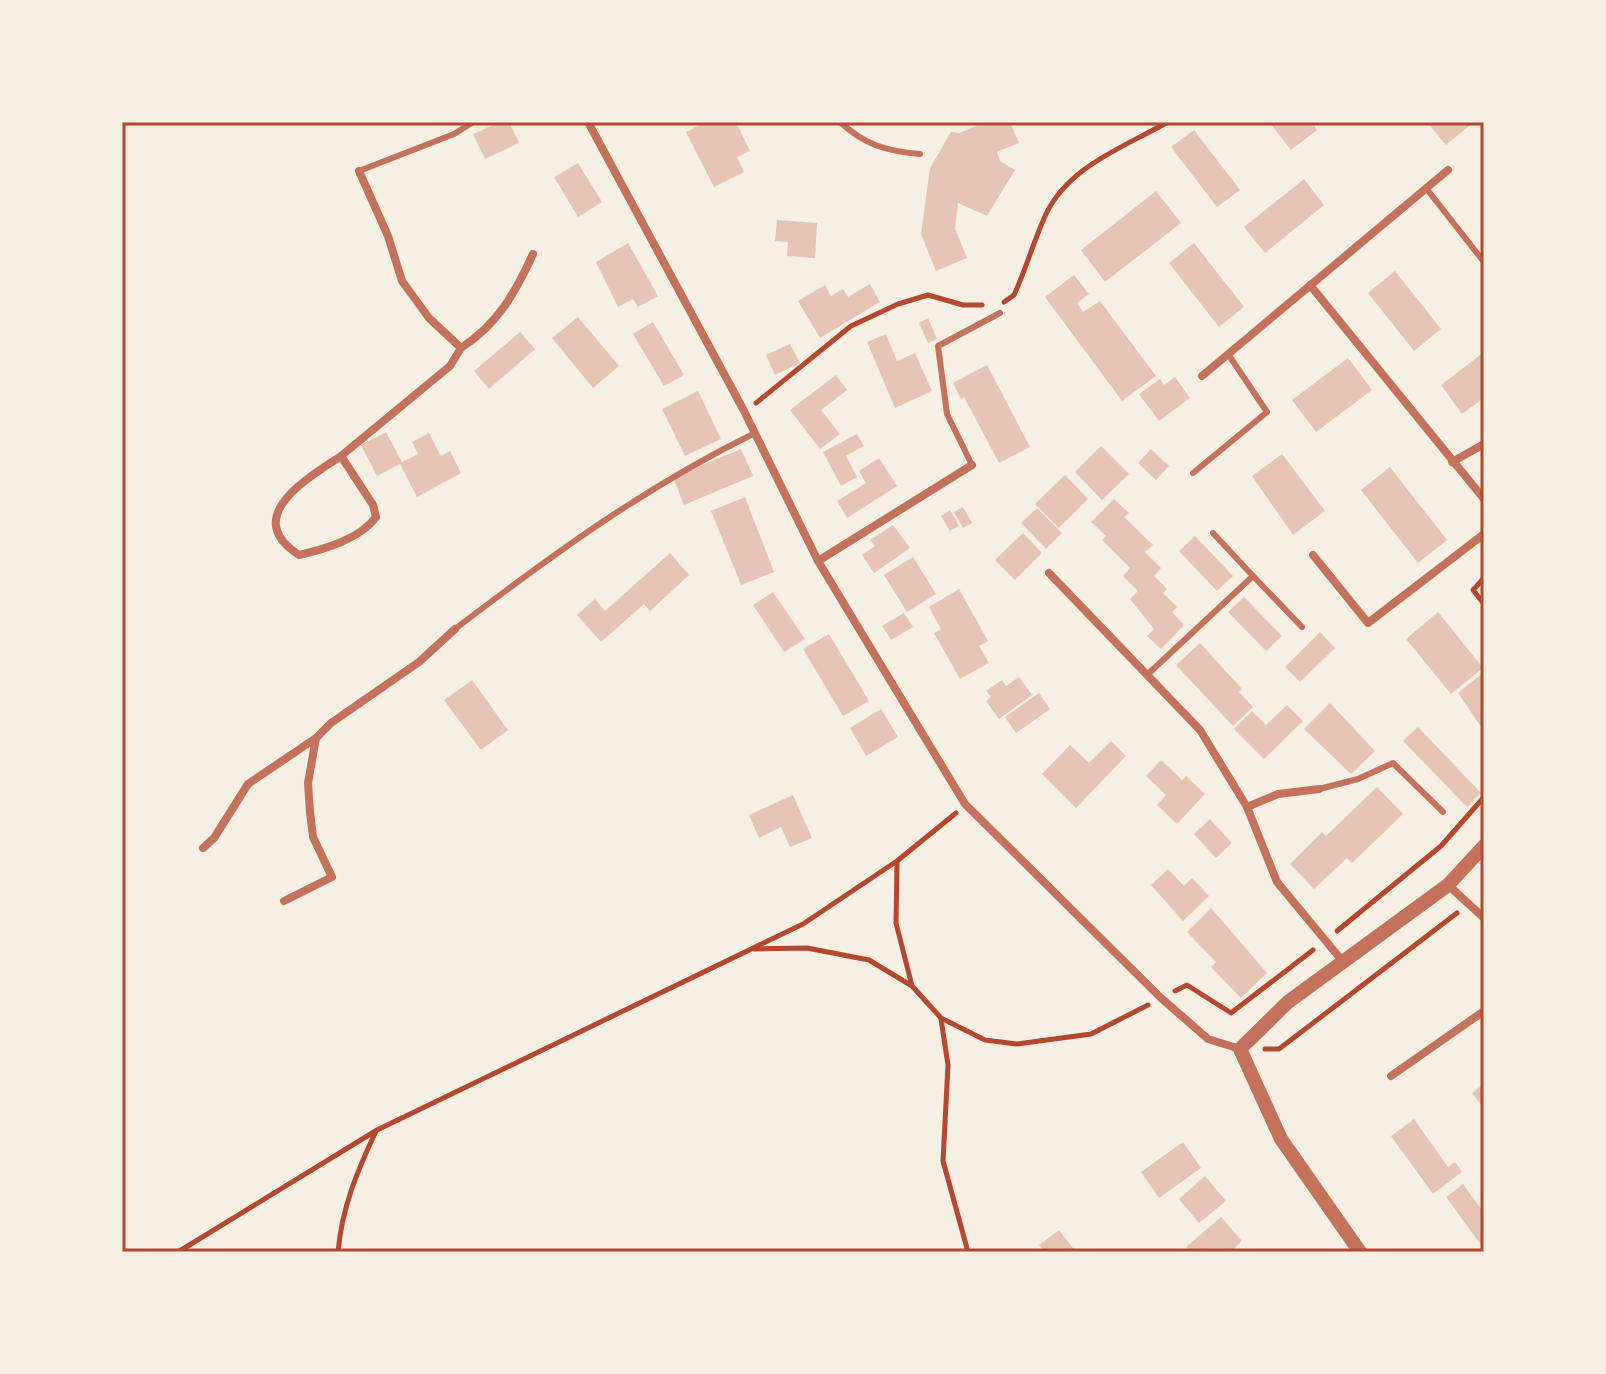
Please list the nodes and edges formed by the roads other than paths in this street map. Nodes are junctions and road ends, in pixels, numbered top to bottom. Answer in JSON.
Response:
{"nodes":[{"id":1,"x":473,"y":122,"type":"edge"},
{"id":2,"x":588,"y":122,"type":"edge"},
{"id":3,"x":840,"y":122,"type":"edge"},
{"id":4,"x":920,"y":154,"type":"dead end"},
{"id":5,"x":1448,"y":170,"type":"dead end"},
{"id":6,"x":359,"y":171,"type":"joint"},
{"id":7,"x":1426,"y":188,"type":"junction"},
{"id":8,"x":533,"y":254,"type":"dead end"},
{"id":9,"x":1484,"y":262,"type":"edge"},
{"id":10,"x":1310,"y":285,"type":"junction"},
{"id":11,"x":1000,"y":313,"type":"dead end"},
{"id":12,"x":461,"y":348,"type":"junction"},
{"id":13,"x":1228,"y":354,"type":"junction"},
{"id":14,"x":1202,"y":376,"type":"dead end"},
{"id":15,"x":755,"y":433,"type":"junction"},
{"id":16,"x":1484,"y":444,"type":"edge"},
{"id":17,"x":341,"y":456,"type":"junction"},
{"id":18,"x":1452,"y":462,"type":"junction"},
{"id":19,"x":972,"y":465,"type":"joint"},
{"id":20,"x":1193,"y":473,"type":"dead end"},
{"id":21,"x":1484,"y":499,"type":"edge"},
{"id":22,"x":1213,"y":533,"type":"dead end"},
{"id":23,"x":1484,"y":534,"type":"edge"},
{"id":24,"x":1313,"y":555,"type":"dead end"},
{"id":25,"x":818,"y":561,"type":"junction"},
{"id":26,"x":1049,"y":573,"type":"dead end"},
{"id":27,"x":1253,"y":576,"type":"junction"},
{"id":28,"x":1302,"y":627,"type":"dead end"},
{"id":29,"x":455,"y":629,"type":"joint"},
{"id":30,"x":1148,"y":674,"type":"junction"},
{"id":31,"x":316,"y":738,"type":"junction"},
{"id":32,"x":1319,"y":789,"type":"joint"},
{"id":33,"x":1247,"y":807,"type":"junction"},
{"id":34,"x":1443,"y":812,"type":"dead end"},
{"id":35,"x":1484,"y":846,"type":"edge"},
{"id":36,"x":203,"y":848,"type":"dead end"},
{"id":37,"x":1448,"y":885,"type":"junction"},
{"id":38,"x":284,"y":901,"type":"dead end"},
{"id":39,"x":1484,"y":918,"type":"edge"},
{"id":40,"x":1344,"y":963,"type":"junction"},
{"id":41,"x":1484,"y":1011,"type":"edge"},
{"id":42,"x":1240,"y":1049,"type":"junction"},
{"id":43,"x":1391,"y":1076,"type":"dead end"},
{"id":44,"x":1360,"y":1252,"type":"edge"}],
"edges":[{"from":1,"to":6,"type":"lane"},
{"from":2,"to":15,"type":"street"},
{"from":3,"to":4,"type":"lane"},
{"from":5,"to":7,"type":"street"},
{"from":6,"to":12,"type":"street"},
{"from":7,"to":9,"type":"lane"},
{"from":7,"to":10,"type":"street"},
{"from":8,"to":12,"type":"street"},
{"from":10,"to":13,"type":"street"},
{"from":10,"to":18,"type":"street"},
{"from":11,"to":19,"type":"lane"},
{"from":12,"to":17,"type":"street"},
{"from":13,"to":14,"type":"street"},
{"from":13,"to":20,"type":"lane"},
{"from":15,"to":25,"type":"street"},
{"from":15,"to":29,"type":"lane"},
{"from":16,"to":18,"type":"street"},
{"from":17,"to":17,"type":"street"},
{"from":18,"to":21,"type":"street"},
{"from":19,"to":25,"type":"street"},
{"from":22,"to":27,"type":"lane"},
{"from":23,"to":24,"type":"street"},
{"from":25,"to":42,"type":"street"},
{"from":26,"to":30,"type":"street"},
{"from":27,"to":28,"type":"lane"},
{"from":27,"to":30,"type":"lane"},
{"from":29,"to":31,"type":"street"},
{"from":30,"to":33,"type":"street"},
{"from":31,"to":36,"type":"street"},
{"from":31,"to":38,"type":"street"},
{"from":32,"to":33,"type":"street"},
{"from":32,"to":34,"type":"lane"},
{"from":33,"to":40,"type":"street"},
{"from":35,"to":37,"type":"street"},
{"from":37,"to":39,"type":"street"},
{"from":37,"to":40,"type":"street"},
{"from":40,"to":42,"type":"street"},
{"from":41,"to":43,"type":"street"},
{"from":42,"to":44,"type":"street"}]}
